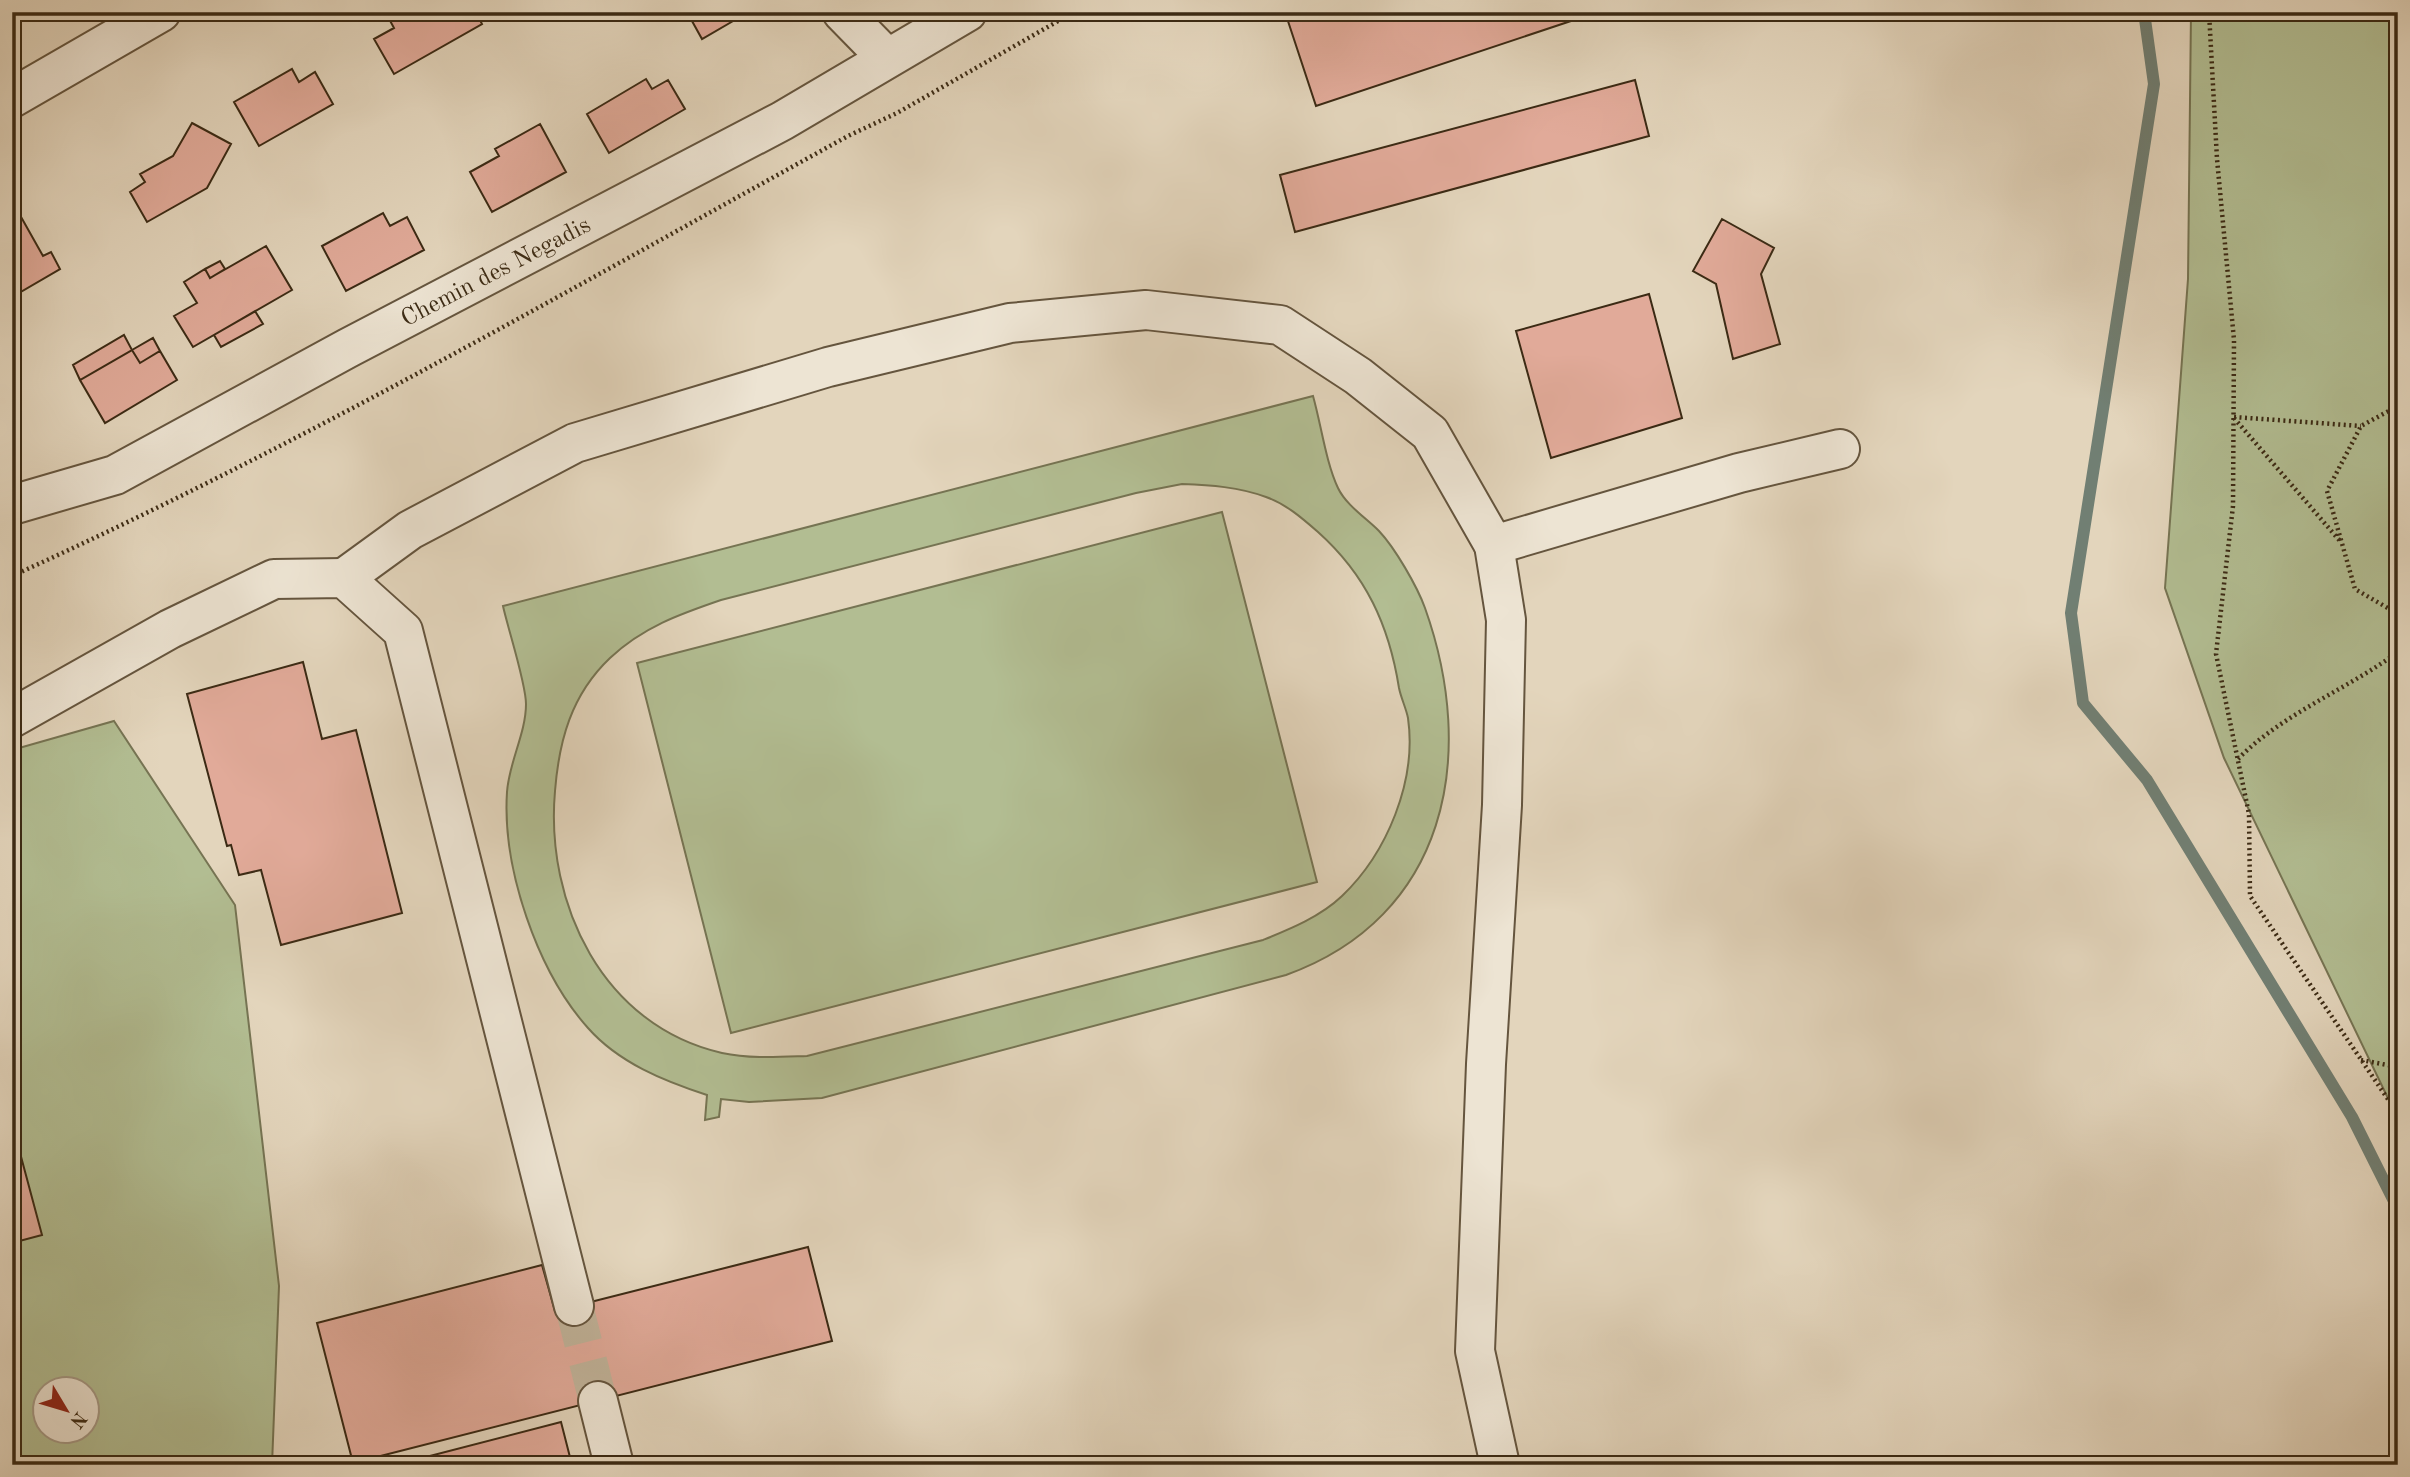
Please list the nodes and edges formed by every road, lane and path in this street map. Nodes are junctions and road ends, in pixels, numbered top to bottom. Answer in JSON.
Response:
{"nodes":[{"id":1,"x":162,"y":12,"type":"edge"},
{"id":2,"x":842,"y":12,"type":"edge"},
{"id":3,"x":967,"y":12,"type":"edge"},
{"id":4,"x":1074,"y":12,"type":"edge"},
{"id":5,"x":2209,"y":12,"type":"edge"},
{"id":6,"x":887,"y":58,"type":"junction"},
{"id":7,"x":12,"y":98,"type":"edge"},
{"id":8,"x":2398,"y":406,"type":"edge"},
{"id":9,"x":2234,"y":417,"type":"junction"},
{"id":10,"x":2361,"y":426,"type":"junction"},
{"id":11,"x":1840,"y":449,"type":"dead end"},
{"id":12,"x":12,"y":505,"type":"edge"},
{"id":13,"x":2342,"y":542,"type":"junction"},
{"id":14,"x":1494,"y":545,"type":"junction"},
{"id":15,"x":12,"y":576,"type":"edge"},
{"id":16,"x":344,"y":578,"type":"junction"},
{"id":17,"x":2398,"y":614,"type":"edge"},
{"id":18,"x":2398,"y":652,"type":"edge"},
{"id":19,"x":12,"y":718,"type":"edge"},
{"id":20,"x":2238,"y":759,"type":"junction"},
{"id":21,"x":2361,"y":1060,"type":"junction"},
{"id":22,"x":2398,"y":1067,"type":"edge"},
{"id":23,"x":2398,"y":1114,"type":"edge"},
{"id":24,"x":574,"y":1306,"type":"tunnel mouth"},
{"id":25,"x":598,"y":1401,"type":"tunnel mouth"},
{"id":26,"x":614,"y":1465,"type":"edge"},
{"id":27,"x":1500,"y":1465,"type":"edge"}],
"edges":[{"from":1,"to":7,"type":"street"},
{"from":2,"to":6,"type":"street"},
{"from":3,"to":6,"type":"street","name":"Chemin des Negadis"},
{"from":4,"to":15,"type":"path"},
{"from":5,"to":9,"type":"path"},
{"from":6,"to":12,"type":"street","name":"Chemin des Negadis"},
{"from":8,"to":10,"type":"path"},
{"from":9,"to":10,"type":"path"},
{"from":9,"to":13,"type":"path"},
{"from":9,"to":20,"type":"path"},
{"from":10,"to":13,"type":"path"},
{"from":11,"to":14,"type":"street"},
{"from":13,"to":17,"type":"path"},
{"from":14,"to":16,"type":"street"},
{"from":14,"to":27,"type":"street"},
{"from":16,"to":19,"type":"street"},
{"from":16,"to":24,"type":"street"},
{"from":18,"to":20,"type":"path"},
{"from":20,"to":21,"type":"path"},
{"from":21,"to":22,"type":"path"},
{"from":21,"to":23,"type":"path"},
{"from":25,"to":26,"type":"street"}]}
